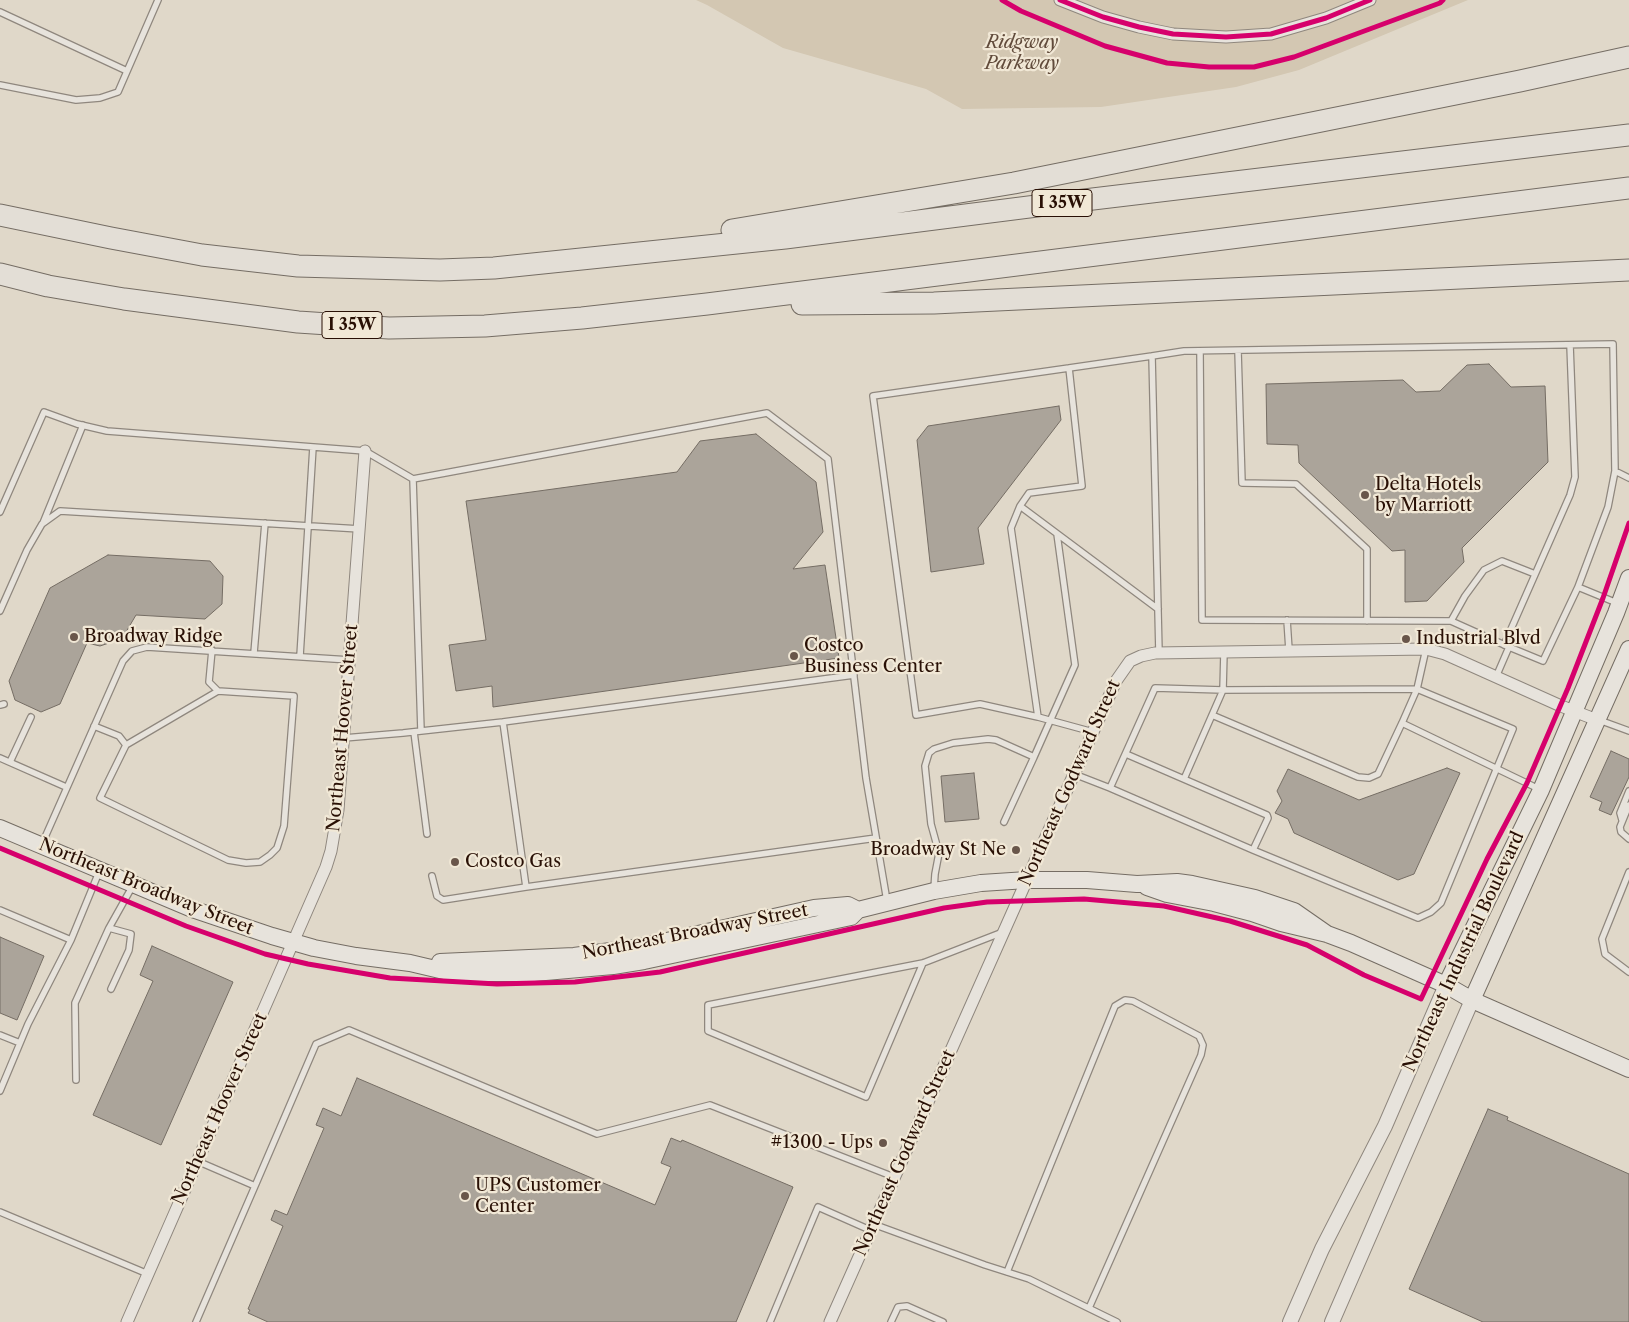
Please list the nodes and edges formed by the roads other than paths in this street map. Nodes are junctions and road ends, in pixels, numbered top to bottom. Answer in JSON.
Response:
{"nodes":[{"id":1,"x":158,"y":0,"type":"edge"},
{"id":2,"x":1060,"y":0,"type":"edge"},
{"id":3,"x":1370,"y":0,"type":"edge"},
{"id":4,"x":0,"y":12,"type":"edge"},
{"id":5,"x":1629,"y":57,"type":"edge"},
{"id":6,"x":127,"y":71,"type":"junction"},
{"id":7,"x":0,"y":84,"type":"edge"},
{"id":8,"x":1629,"y":136,"type":"edge"},
{"id":9,"x":1629,"y":188,"type":"edge"},
{"id":10,"x":0,"y":200,"type":"edge"},
{"id":11,"x":0,"y":215,"type":"edge"},
{"id":12,"x":111,"y":238,"type":"junction"},
{"id":13,"x":494,"y":268,"type":"junction"},
{"id":14,"x":1629,"y":270,"type":"edge"},
{"id":15,"x":0,"y":274,"type":"edge"},
{"id":16,"x":707,"y":304,"type":"junction"},
{"id":17,"x":1570,"y":345,"type":"junction"},
{"id":18,"x":1200,"y":351,"type":"junction"},
{"id":19,"x":1238,"y":351,"type":"junction"},
{"id":20,"x":1152,"y":356,"type":"junction"},
{"id":21,"x":1069,"y":368,"type":"junction"},
{"id":22,"x":83,"y":425,"type":"junction"},
{"id":23,"x":313,"y":447,"type":"junction"},
{"id":24,"x":366,"y":451,"type":"junction"},
{"id":25,"x":1615,"y":471,"type":"junction"},
{"id":26,"x":1629,"y":478,"type":"edge"},
{"id":27,"x":413,"y":479,"type":"junction"},
{"id":28,"x":1020,"y":506,"type":"junction"},
{"id":29,"x":0,"y":512,"type":"edge"},
{"id":30,"x":265,"y":523,"type":"junction"},
{"id":31,"x":42,"y":524,"type":"junction"},
{"id":32,"x":308,"y":526,"type":"junction"},
{"id":33,"x":360,"y":529,"type":"junction"},
{"id":34,"x":1057,"y":534,"type":"junction"},
{"id":35,"x":1536,"y":574,"type":"junction"},
{"id":36,"x":1629,"y":578,"type":"edge"},
{"id":37,"x":1578,"y":588,"type":"junction"},
{"id":38,"x":1620,"y":604,"type":"junction"},
{"id":39,"x":1158,"y":609,"type":"junction"},
{"id":40,"x":0,"y":611,"type":"edge"},
{"id":41,"x":1287,"y":620,"type":"junction"},
{"id":42,"x":1367,"y":621,"type":"junction"},
{"id":43,"x":1451,"y":621,"type":"junction"},
{"id":44,"x":1506,"y":646,"type":"junction"},
{"id":45,"x":1426,"y":649,"type":"junction"},
{"id":46,"x":1629,"y":649,"type":"edge"},
{"id":47,"x":212,"y":650,"type":"junction"},
{"id":48,"x":1289,"y":650,"type":"junction"},
{"id":49,"x":1224,"y":652,"type":"junction"},
{"id":50,"x":254,"y":653,"type":"junction"},
{"id":51,"x":1159,"y":653,"type":"junction"},
{"id":52,"x":300,"y":656,"type":"junction"},
{"id":53,"x":350,"y":660,"type":"junction"},
{"id":54,"x":854,"y":675,"type":"junction"},
{"id":55,"x":1496,"y":677,"type":"junction"},
{"id":56,"x":1417,"y":689,"type":"junction"},
{"id":57,"x":1223,"y":690,"type":"junction"},
{"id":58,"x":218,"y":691,"type":"junction"},
{"id":59,"x":1575,"y":711,"type":"junction"},
{"id":60,"x":1212,"y":715,"type":"junction"},
{"id":61,"x":31,"y":717,"type":"dead end"},
{"id":62,"x":1038,"y":717,"type":"junction"},
{"id":63,"x":1598,"y":720,"type":"junction"},
{"id":64,"x":1050,"y":721,"type":"junction"},
{"id":65,"x":503,"y":722,"type":"junction"},
{"id":66,"x":1402,"y":723,"type":"junction"},
{"id":67,"x":94,"y":726,"type":"junction"},
{"id":68,"x":417,"y":731,"type":"junction"},
{"id":69,"x":1629,"y":731,"type":"edge"},
{"id":70,"x":1093,"y":732,"type":"junction"},
{"id":71,"x":344,"y":738,"type":"junction"},
{"id":72,"x":126,"y":745,"type":"junction"},
{"id":73,"x":1126,"y":754,"type":"junction"},
{"id":74,"x":1034,"y":757,"type":"junction"},
{"id":75,"x":0,"y":758,"type":"edge"},
{"id":76,"x":10,"y":762,"type":"junction"},
{"id":77,"x":1496,"y":768,"type":"junction"},
{"id":78,"x":1074,"y":774,"type":"junction"},
{"id":79,"x":1184,"y":779,"type":"junction"},
{"id":80,"x":66,"y":787,"type":"junction"},
{"id":81,"x":1110,"y":788,"type":"junction"},
{"id":82,"x":1541,"y":790,"type":"junction"},
{"id":83,"x":1629,"y":791,"type":"edge"},
{"id":84,"x":1629,"y":805,"type":"edge"},
{"id":85,"x":1622,"y":820,"type":"junction"},
{"id":86,"x":1004,"y":822,"type":"dead end"},
{"id":87,"x":0,"y":828,"type":"edge"},
{"id":88,"x":427,"y":834,"type":"dead end"},
{"id":89,"x":876,"y":838,"type":"junction"},
{"id":90,"x":1629,"y":839,"type":"edge"},
{"id":91,"x":41,"y":846,"type":"junction"},
{"id":92,"x":1253,"y":850,"type":"junction"},
{"id":93,"x":100,"y":870,"type":"junction"},
{"id":94,"x":1629,"y":872,"type":"edge"},
{"id":95,"x":432,"y":876,"type":"dead end"},
{"id":96,"x":1028,"y":880,"type":"junction"},
{"id":97,"x":133,"y":885,"type":"junction"},
{"id":98,"x":526,"y":887,"type":"junction"},
{"id":99,"x":934,"y":891,"type":"junction"},
{"id":100,"x":887,"y":903,"type":"junction"},
{"id":101,"x":0,"y":910,"type":"edge"},
{"id":102,"x":109,"y":928,"type":"junction"},
{"id":103,"x":1003,"y":932,"type":"junction"},
{"id":104,"x":71,"y":940,"type":"junction"},
{"id":105,"x":293,"y":942,"type":"junction"},
{"id":106,"x":924,"y":963,"type":"junction"},
{"id":107,"x":1629,"y":972,"type":"edge"},
{"id":108,"x":1446,"y":985,"type":"junction"},
{"id":109,"x":111,"y":989,"type":"dead end"},
{"id":110,"x":1472,"y":1000,"type":"junction"},
{"id":111,"x":0,"y":1035,"type":"edge"},
{"id":112,"x":20,"y":1043,"type":"junction"},
{"id":113,"x":1628,"y":1068,"type":"edge"},
{"id":114,"x":76,"y":1080,"type":"dead end"},
{"id":115,"x":0,"y":1091,"type":"edge"},
{"id":116,"x":197,"y":1160,"type":"junction"},
{"id":117,"x":894,"y":1177,"type":"junction"},
{"id":118,"x":255,"y":1186,"type":"junction"},
{"id":119,"x":0,"y":1212,"type":"edge"},
{"id":120,"x":872,"y":1227,"type":"junction"},
{"id":121,"x":1007,"y":1272,"type":"junction"},
{"id":122,"x":148,"y":1274,"type":"junction"},
{"id":123,"x":1089,"y":1308,"type":"junction"},
{"id":124,"x":127,"y":1322,"type":"edge"},
{"id":125,"x":196,"y":1322,"type":"edge"},
{"id":126,"x":770,"y":1322,"type":"edge"},
{"id":127,"x":830,"y":1322,"type":"edge"},
{"id":128,"x":891,"y":1322,"type":"edge"},
{"id":129,"x":943,"y":1322,"type":"edge"},
{"id":130,"x":1117,"y":1322,"type":"edge"},
{"id":131,"x":1290,"y":1322,"type":"edge"},
{"id":132,"x":1332,"y":1322,"type":"edge"}],
"edges":[{"from":1,"to":6,"type":"lane"},
{"from":2,"to":3,"type":"street"},
{"from":4,"to":6,"type":"lane"},
{"from":5,"to":13,"type":"highway"},
{"from":6,"to":7,"type":"lane"},
{"from":8,"to":13,"type":"highway","number":"I 35W"},
{"from":9,"to":16,"type":"highway","number":"I 35W"},
{"from":10,"to":12,"type":"highway"},
{"from":11,"to":12,"type":"highway","number":"I 35W"},
{"from":12,"to":13,"type":"highway","number":"I 35W"},
{"from":14,"to":16,"type":"highway"},
{"from":15,"to":16,"type":"highway","number":"I 35W"},
{"from":17,"to":19,"type":"lane"},
{"from":17,"to":25,"type":"lane"},
{"from":17,"to":35,"type":"lane"},
{"from":18,"to":19,"type":"lane"},
{"from":18,"to":20,"type":"lane"},
{"from":18,"to":41,"type":"lane"},
{"from":19,"to":42,"type":"lane"},
{"from":20,"to":21,"type":"lane"},
{"from":20,"to":39,"type":"lane"},
{"from":21,"to":28,"type":"lane"},
{"from":21,"to":62,"type":"lane"},
{"from":22,"to":23,"type":"lane"},
{"from":22,"to":29,"type":"lane"},
{"from":22,"to":31,"type":"lane"},
{"from":23,"to":24,"type":"lane"},
{"from":23,"to":32,"type":"lane"},
{"from":24,"to":27,"type":"lane"},
{"from":24,"to":33,"type":"street","name":"Northeast Hoover Street"},
{"from":25,"to":26,"type":"lane"},
{"from":25,"to":37,"type":"lane"},
{"from":27,"to":54,"type":"lane"},
{"from":27,"to":68,"type":"lane"},
{"from":28,"to":34,"type":"lane"},
{"from":28,"to":62,"type":"lane"},
{"from":30,"to":31,"type":"lane"},
{"from":30,"to":32,"type":"lane"},
{"from":30,"to":50,"type":"lane"},
{"from":31,"to":40,"type":"lane"},
{"from":32,"to":33,"type":"lane"},
{"from":32,"to":52,"type":"lane"},
{"from":33,"to":53,"type":"street","name":"Northeast Hoover Street"},
{"from":34,"to":39,"type":"lane"},
{"from":34,"to":64,"type":"lane"},
{"from":35,"to":43,"type":"lane"},
{"from":35,"to":44,"type":"lane"},
{"from":36,"to":38,"type":"main road","name":"Northeast Industrial Boulevard"},
{"from":37,"to":38,"type":"lane"},
{"from":37,"to":44,"type":"lane"},
{"from":38,"to":59,"type":"main road","name":"Northeast Industrial Boulevard"},
{"from":39,"to":51,"type":"lane"},
{"from":41,"to":42,"type":"lane"},
{"from":41,"to":48,"type":"lane"},
{"from":42,"to":43,"type":"lane"},
{"from":43,"to":44,"type":"lane"},
{"from":44,"to":55,"type":"lane"},
{"from":45,"to":48,"type":"street","name":"Northeast Godward Street"},
{"from":45,"to":55,"type":"street","name":"Northeast Godward Street"},
{"from":45,"to":56,"type":"lane"},
{"from":46,"to":63,"type":"main road","name":"Northeast Industrial Boulevard"},
{"from":47,"to":50,"type":"lane"},
{"from":47,"to":58,"type":"lane"},
{"from":47,"to":67,"type":"lane"},
{"from":48,"to":49,"type":"street","name":"Northeast Godward Street"},
{"from":49,"to":51,"type":"street","name":"Northeast Godward Street"},
{"from":49,"to":57,"type":"lane"},
{"from":50,"to":52,"type":"lane"},
{"from":51,"to":70,"type":"street","name":"Northeast Godward Street"},
{"from":52,"to":53,"type":"lane"},
{"from":53,"to":71,"type":"street","name":"Northeast Hoover Street"},
{"from":54,"to":65,"type":"lane"},
{"from":54,"to":89,"type":"lane"},
{"from":55,"to":59,"type":"street","name":"Northeast Godward Street"},
{"from":56,"to":57,"type":"lane"},
{"from":56,"to":66,"type":"lane"},
{"from":56,"to":77,"type":"lane"},
{"from":57,"to":60,"type":"lane"},
{"from":57,"to":73,"type":"lane"},
{"from":58,"to":72,"type":"lane"},
{"from":58,"to":72,"type":"lane"},
{"from":59,"to":63,"type":"street","name":"Northeast Godward Street"},
{"from":59,"to":82,"type":"main road","name":"Northeast Industrial Boulevard"},
{"from":60,"to":66,"type":"lane"},
{"from":60,"to":79,"type":"lane"},
{"from":61,"to":76,"type":"lane"},
{"from":62,"to":64,"type":"lane"},
{"from":63,"to":69,"type":"lane"},
{"from":63,"to":110,"type":"main road","name":"Northeast Industrial Boulevard"},
{"from":64,"to":70,"type":"lane"},
{"from":64,"to":74,"type":"lane"},
{"from":65,"to":68,"type":"lane"},
{"from":65,"to":98,"type":"lane"},
{"from":66,"to":77,"type":"lane"},
{"from":67,"to":72,"type":"lane"},
{"from":67,"to":80,"type":"lane"},
{"from":68,"to":71,"type":"lane"},
{"from":68,"to":88,"type":"lane"},
{"from":70,"to":78,"type":"street","name":"Northeast Godward Street"},
{"from":71,"to":105,"type":"street","name":"Northeast Hoover Street"},
{"from":73,"to":79,"type":"lane"},
{"from":73,"to":81,"type":"lane"},
{"from":74,"to":86,"type":"lane"},
{"from":74,"to":99,"type":"lane"},
{"from":75,"to":76,"type":"lane"},
{"from":76,"to":80,"type":"lane"},
{"from":77,"to":82,"type":"lane"},
{"from":77,"to":92,"type":"lane"},
{"from":78,"to":81,"type":"lane"},
{"from":78,"to":96,"type":"street","name":"Northeast Godward Street"},
{"from":79,"to":92,"type":"lane"},
{"from":80,"to":91,"type":"lane"},
{"from":81,"to":92,"type":"lane"},
{"from":82,"to":108,"type":"main road","name":"Northeast Industrial Boulevard"},
{"from":83,"to":85,"type":"lane"},
{"from":84,"to":85,"type":"lane"},
{"from":85,"to":90,"type":"lane"},
{"from":87,"to":91,"type":"main road","name":"Northeast Broadway Street"},
{"from":89,"to":98,"type":"lane"},
{"from":89,"to":100,"type":"lane"},
{"from":91,"to":93,"type":"main road","name":"Northeast Broadway Street"},
{"from":93,"to":97,"type":"main road","name":"Northeast Broadway Street"},
{"from":93,"to":104,"type":"lane"},
{"from":94,"to":107,"type":"lane"},
{"from":95,"to":98,"type":"lane"},
{"from":96,"to":99,"type":"main road","name":"Northeast Broadway Street"},
{"from":96,"to":103,"type":"street","name":"Northeast Godward Street"},
{"from":96,"to":108,"type":"main road","name":"Northeast Broadway Street"},
{"from":97,"to":102,"type":"lane"},
{"from":97,"to":105,"type":"main road","name":"Northeast Broadway Street"},
{"from":99,"to":100,"type":"main road","name":"Northeast Broadway Street"},
{"from":100,"to":105,"type":"main road","name":"Northeast Broadway Street"},
{"from":101,"to":104,"type":"lane"},
{"from":102,"to":109,"type":"lane"},
{"from":102,"to":114,"type":"lane"},
{"from":103,"to":106,"type":"lane"},
{"from":103,"to":117,"type":"street","name":"Northeast Godward Street"},
{"from":104,"to":112,"type":"lane"},
{"from":105,"to":116,"type":"street","name":"Northeast Hoover Street"},
{"from":106,"to":106,"type":"lane"},
{"from":108,"to":110,"type":"main road","name":"Northeast Broadway Street"},
{"from":108,"to":131,"type":"street","name":"Northeast Industrial Boulevard"},
{"from":110,"to":113,"type":"main road","name":"Northeast Broadway Street"},
{"from":110,"to":132,"type":"street","name":"Northeast Industrial Boulevard"},
{"from":111,"to":112,"type":"lane"},
{"from":112,"to":115,"type":"lane"},
{"from":116,"to":118,"type":"lane"},
{"from":116,"to":122,"type":"street","name":"Northeast Hoover Street"},
{"from":117,"to":118,"type":"lane"},
{"from":117,"to":120,"type":"street","name":"Northeast Godward Street"},
{"from":118,"to":125,"type":"lane"},
{"from":119,"to":122,"type":"lane"},
{"from":120,"to":121,"type":"lane"},
{"from":120,"to":126,"type":"lane"},
{"from":120,"to":127,"type":"street","name":"Northeast Godward Street"},
{"from":121,"to":123,"type":"lane"},
{"from":121,"to":123,"type":"lane"},
{"from":122,"to":124,"type":"street","name":"Northeast Hoover Street"},
{"from":123,"to":130,"type":"lane"},
{"from":128,"to":129,"type":"lane"}]}
